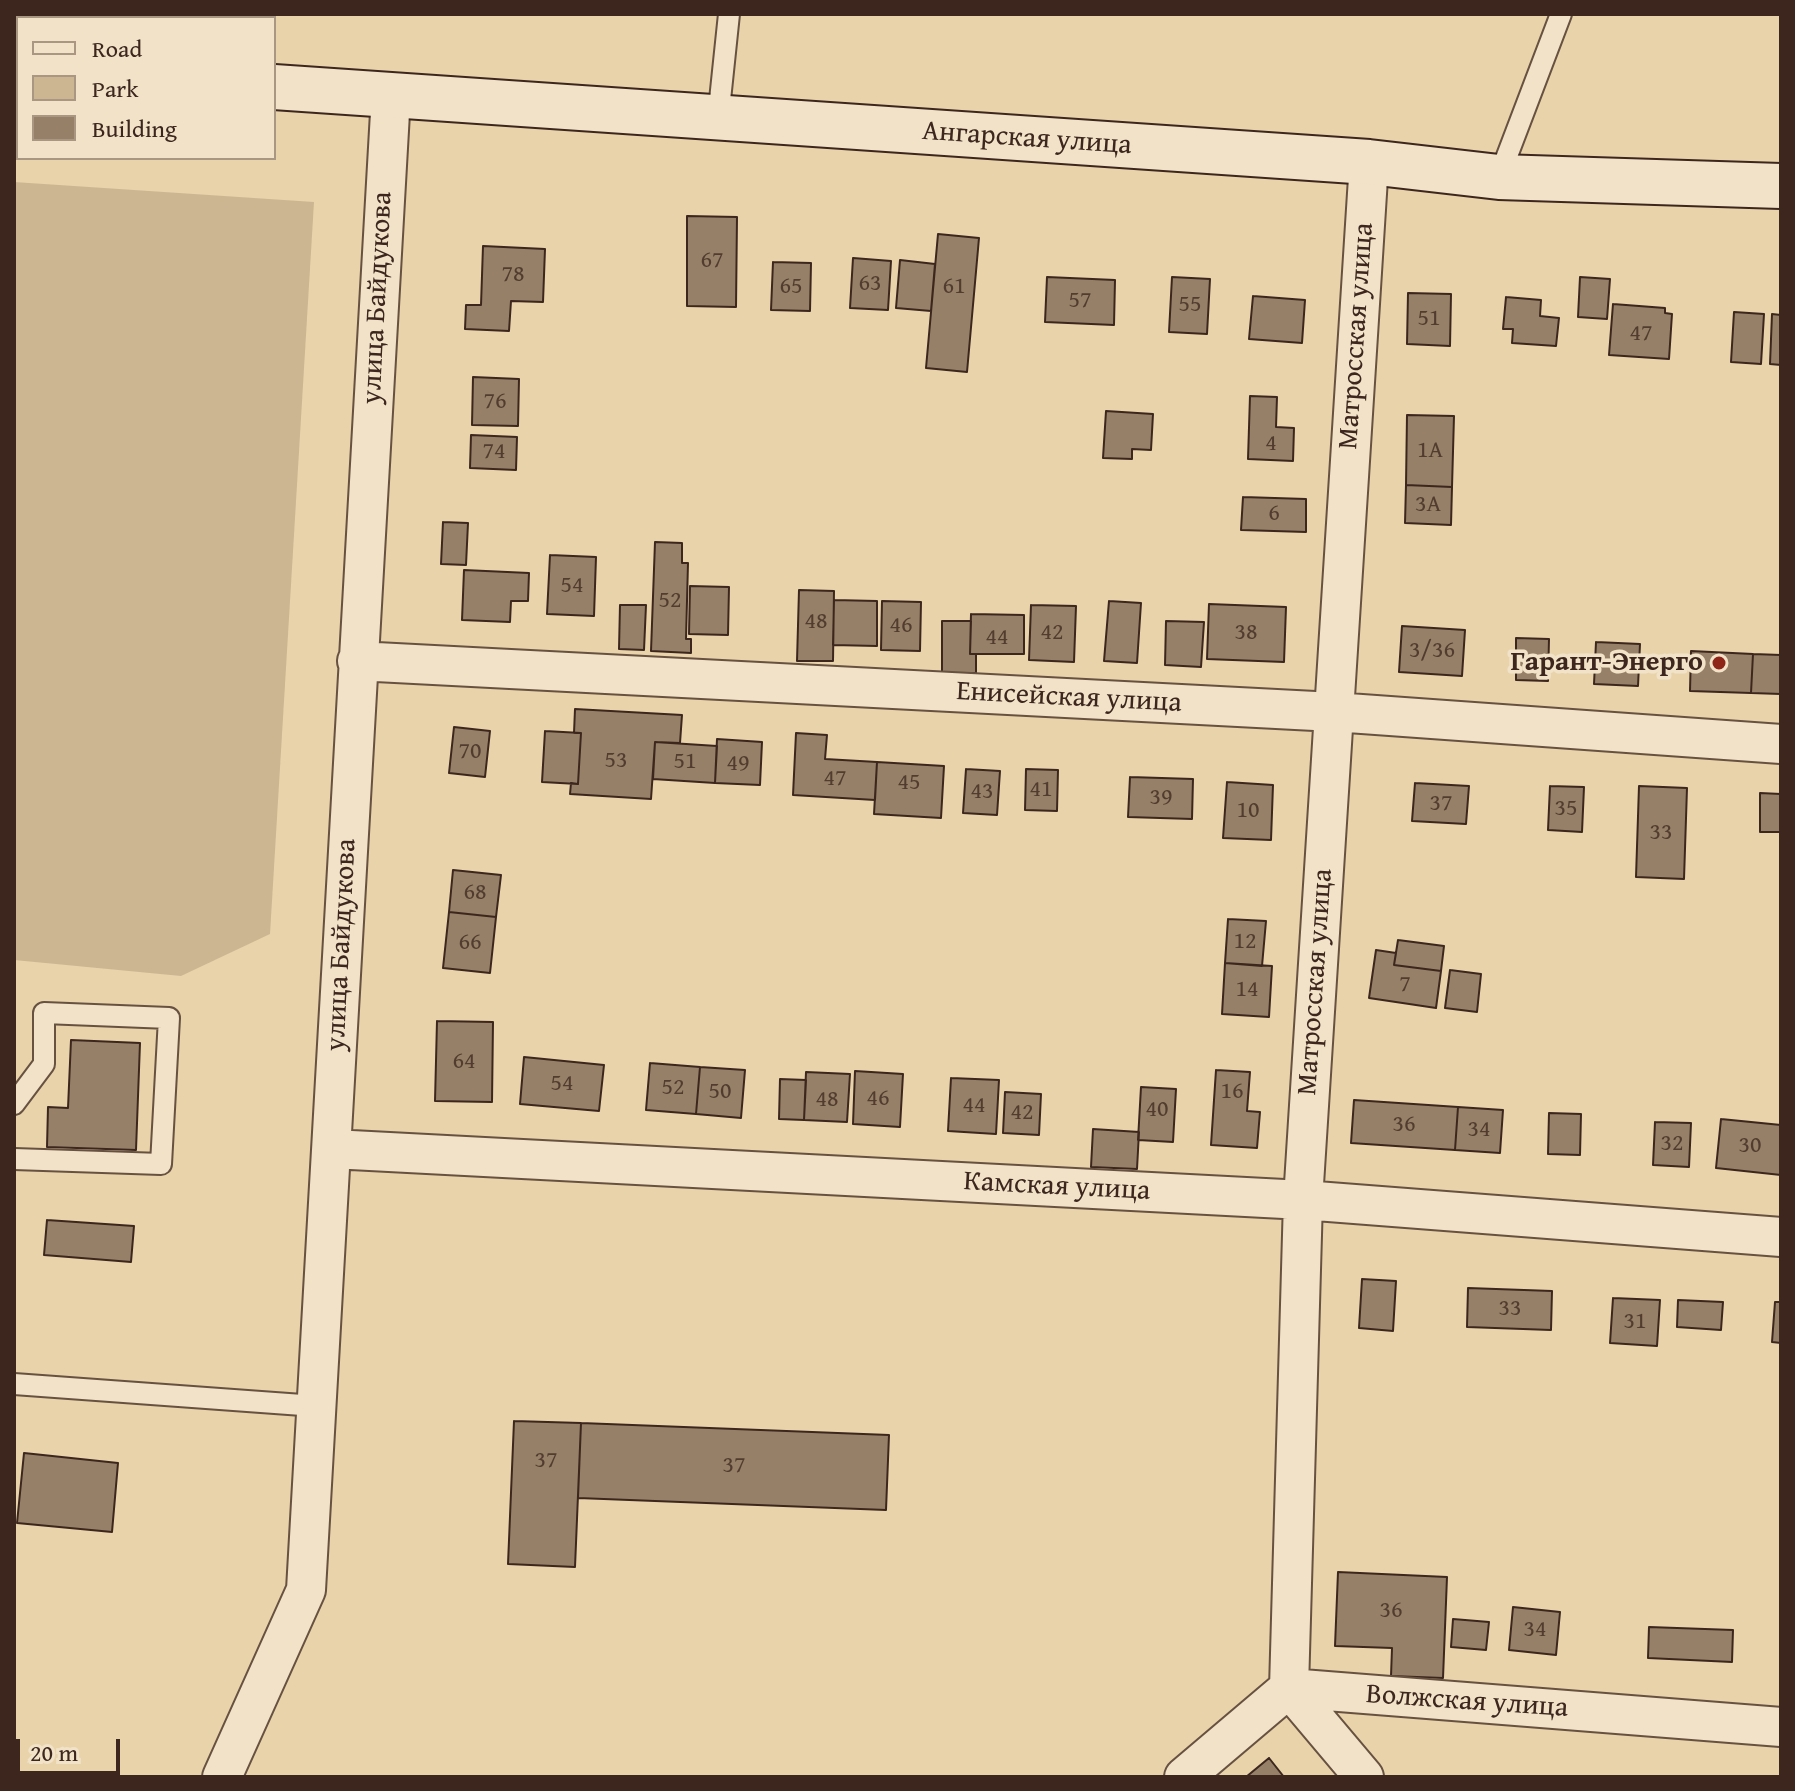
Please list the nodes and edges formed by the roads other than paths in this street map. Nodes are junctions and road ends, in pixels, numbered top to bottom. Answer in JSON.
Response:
{"nodes":[{"id":1,"x":729,"y":14,"type":"edge"},
{"id":2,"x":1561,"y":14,"type":"edge"},
{"id":3,"x":276,"y":87,"type":"edge"},
{"id":4,"x":391,"y":95,"type":"junction"},
{"id":5,"x":718,"y":119,"type":"junction"},
{"id":6,"x":1369,"y":162,"type":"junction"},
{"id":7,"x":1499,"y":177,"type":"junction"},
{"id":8,"x":1781,"y":186,"type":"edge"},
{"id":9,"x":357,"y":661,"type":"junction"},
{"id":10,"x":1334,"y":712,"type":"junction"},
{"id":11,"x":1781,"y":744,"type":"edge"},
{"id":12,"x":14,"y":1104,"type":"edge"},
{"id":13,"x":332,"y":1149,"type":"junction"},
{"id":14,"x":14,"y":1159,"type":"edge"},
{"id":15,"x":1303,"y":1200,"type":"junction"},
{"id":16,"x":1781,"y":1237,"type":"edge"},
{"id":17,"x":14,"y":1384,"type":"edge"},
{"id":18,"x":316,"y":1406,"type":"junction"},
{"id":19,"x":1289,"y":1688,"type":"junction"},
{"id":20,"x":1781,"y":1727,"type":"edge"},
{"id":21,"x":222,"y":1777,"type":"edge"},
{"id":22,"x":1184,"y":1777,"type":"edge"},
{"id":23,"x":1364,"y":1777,"type":"edge"}],
"edges":[{"from":1,"to":5,"type":"lane"},
{"from":2,"to":7,"type":"lane"},
{"from":3,"to":4,"type":"main road","name":"Ангарская улица"},
{"from":4,"to":5,"type":"main road","name":"Ангарская улица"},
{"from":4,"to":9,"type":"street","name":"улица Байдукова"},
{"from":5,"to":6,"type":"main road","name":"Ангарская улица"},
{"from":6,"to":7,"type":"main road","name":"Ангарская улица"},
{"from":6,"to":10,"type":"street","name":"Матросская улица"},
{"from":7,"to":8,"type":"main road","name":"Ангарская улица"},
{"from":9,"to":10,"type":"street","name":"Енисейская улица"},
{"from":9,"to":13,"type":"street","name":"улица Байдукова"},
{"from":10,"to":11,"type":"street","name":"Енисейская улица"},
{"from":10,"to":15,"type":"street","name":"Матросская улица"},
{"from":12,"to":14,"type":"lane"},
{"from":13,"to":15,"type":"street","name":"Камская улица"},
{"from":13,"to":18,"type":"street","name":"улица Байдукова"},
{"from":15,"to":16,"type":"street","name":"Камская улица"},
{"from":15,"to":19,"type":"street","name":"Матросская улица"},
{"from":17,"to":18,"type":"lane"},
{"from":18,"to":21,"type":"street","name":"улица Байдукова"},
{"from":19,"to":20,"type":"street","name":"Волжская улица"},
{"from":19,"to":22,"type":"street"},
{"from":19,"to":23,"type":"street"}]}
